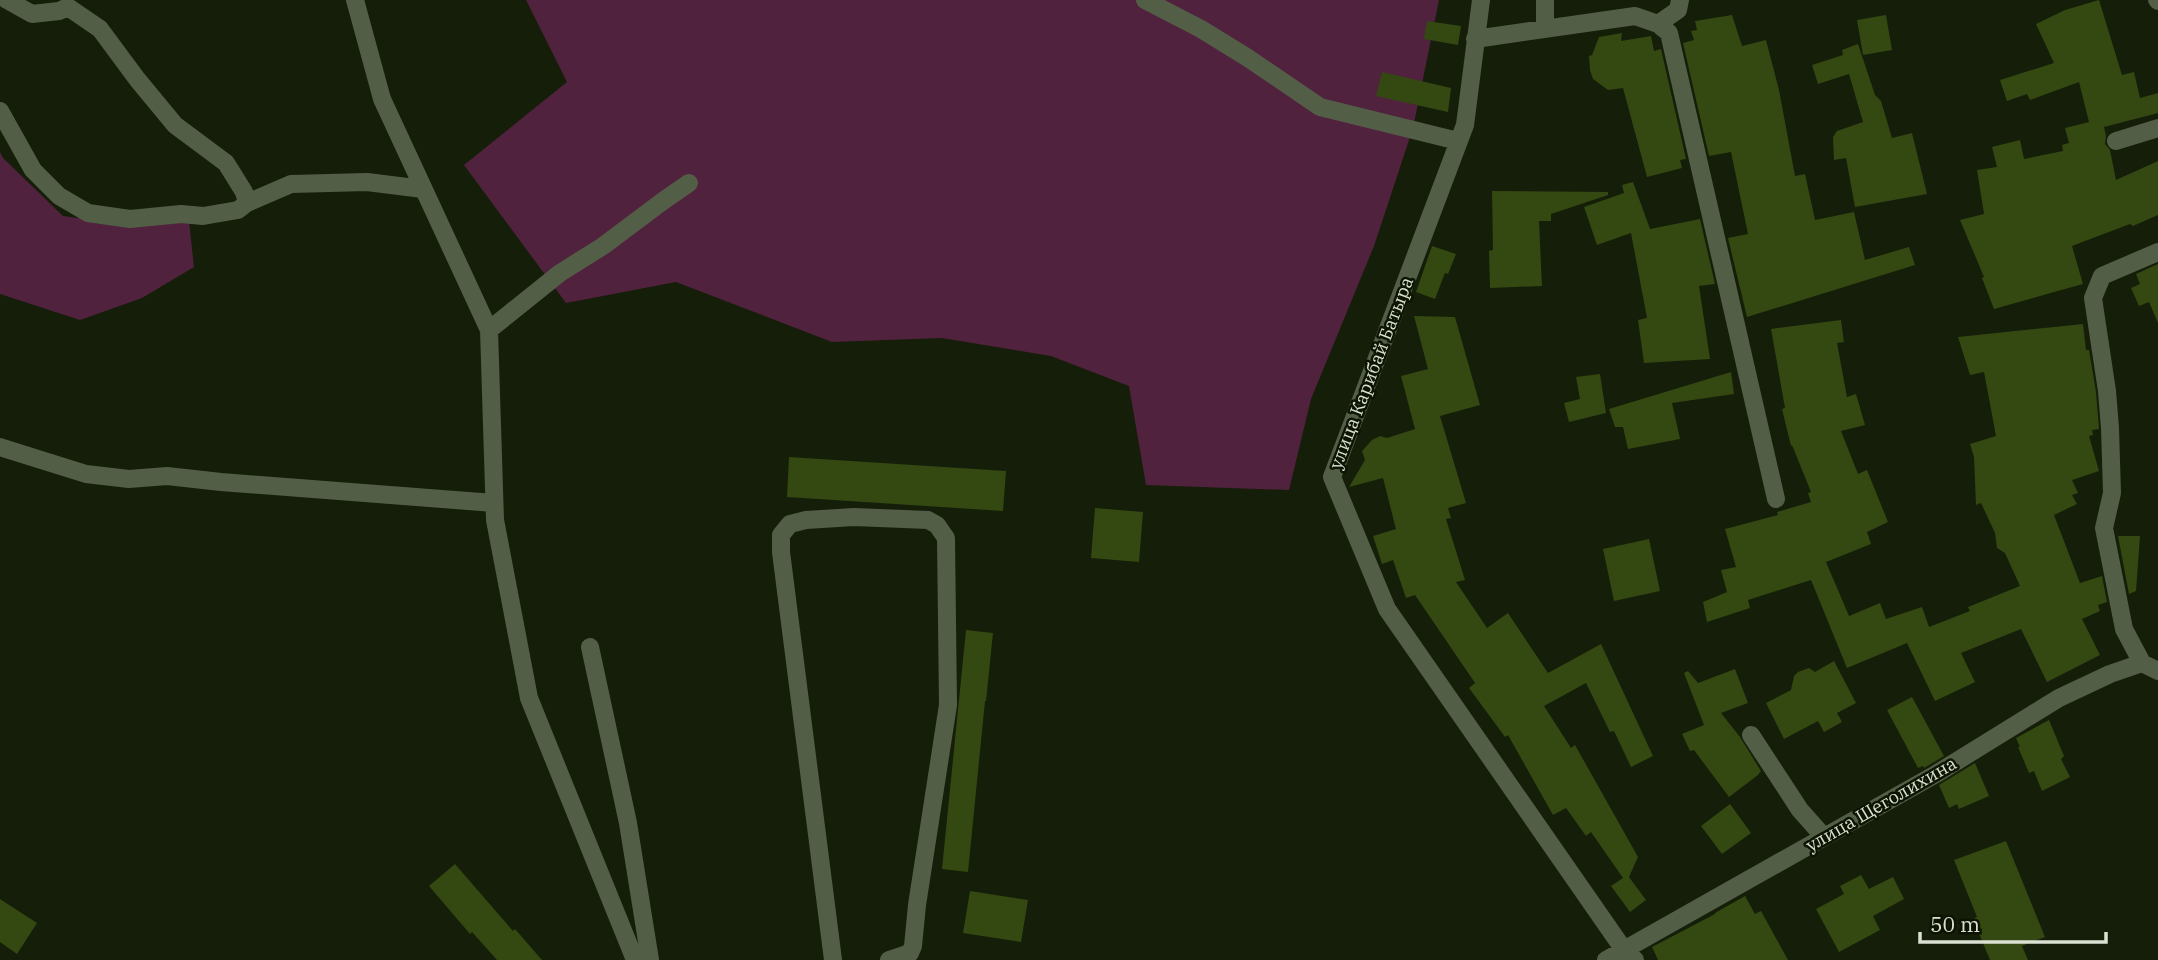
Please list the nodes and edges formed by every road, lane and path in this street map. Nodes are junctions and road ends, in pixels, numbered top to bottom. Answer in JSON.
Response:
{"nodes":[{"id":1,"x":7,"y":0,"type":"edge"},
{"id":2,"x":355,"y":0,"type":"edge"},
{"id":3,"x":1145,"y":0,"type":"edge"},
{"id":4,"x":1481,"y":0,"type":"edge"},
{"id":5,"x":1545,"y":0,"type":"edge"},
{"id":6,"x":1680,"y":0,"type":"edge"},
{"id":7,"x":1658,"y":24,"type":"junction"},
{"id":8,"x":1545,"y":29,"type":"junction"},
{"id":9,"x":1475,"y":40,"type":"junction"},
{"id":10,"x":0,"y":111,"type":"edge"},
{"id":11,"x":2158,"y":128,"type":"edge"},
{"id":12,"x":1458,"y":141,"type":"junction"},
{"id":13,"x":2116,"y":141,"type":"dead end"},
{"id":14,"x":689,"y":183,"type":"dead end"},
{"id":15,"x":423,"y":189,"type":"junction"},
{"id":16,"x":247,"y":203,"type":"junction"},
{"id":17,"x":2158,"y":252,"type":"edge"},
{"id":18,"x":489,"y":330,"type":"junction"},
{"id":19,"x":0,"y":447,"type":"edge"},
{"id":20,"x":1776,"y":499,"type":"dead end"},
{"id":21,"x":494,"y":503,"type":"junction"},
{"id":22,"x":590,"y":647,"type":"dead end"},
{"id":23,"x":2150,"y":667,"type":"edge"},
{"id":24,"x":1751,"y":735,"type":"dead end"},
{"id":25,"x":1824,"y":836,"type":"junction"},
{"id":26,"x":1629,"y":955,"type":"edge"},
{"id":27,"x":635,"y":960,"type":"edge"},
{"id":28,"x":650,"y":960,"type":"edge"},
{"id":29,"x":833,"y":960,"type":"edge"},
{"id":30,"x":889,"y":960,"type":"edge"},
{"id":31,"x":1606,"y":960,"type":"edge"}],
"edges":[{"from":1,"to":16,"type":"street"},
{"from":2,"to":15,"type":"street"},
{"from":3,"to":12,"type":"street"},
{"from":4,"to":9,"type":"street","name":"улица Карибай Батыра"},
{"from":5,"to":8,"type":"street"},
{"from":6,"to":7,"type":"street"},
{"from":7,"to":8,"type":"street"},
{"from":7,"to":20,"type":"street"},
{"from":8,"to":9,"type":"street"},
{"from":9,"to":12,"type":"street","name":"улица Карибай Батыра"},
{"from":10,"to":16,"type":"street"},
{"from":11,"to":13,"type":"street"},
{"from":12,"to":26,"type":"street","name":"улица Карибай Батыра"},
{"from":14,"to":18,"type":"street"},
{"from":15,"to":16,"type":"street"},
{"from":15,"to":18,"type":"street"},
{"from":17,"to":23,"type":"street"},
{"from":18,"to":21,"type":"street"},
{"from":19,"to":21,"type":"street"},
{"from":21,"to":27,"type":"street"},
{"from":22,"to":28,"type":"street"},
{"from":23,"to":25,"type":"street","name":"улица Щеголихина"},
{"from":24,"to":25,"type":"street"},
{"from":25,"to":26,"type":"street","name":"улица Щеголихина"},
{"from":26,"to":31,"type":"street","name":"улица Щеголихина"},
{"from":29,"to":30,"type":"street"}]}
